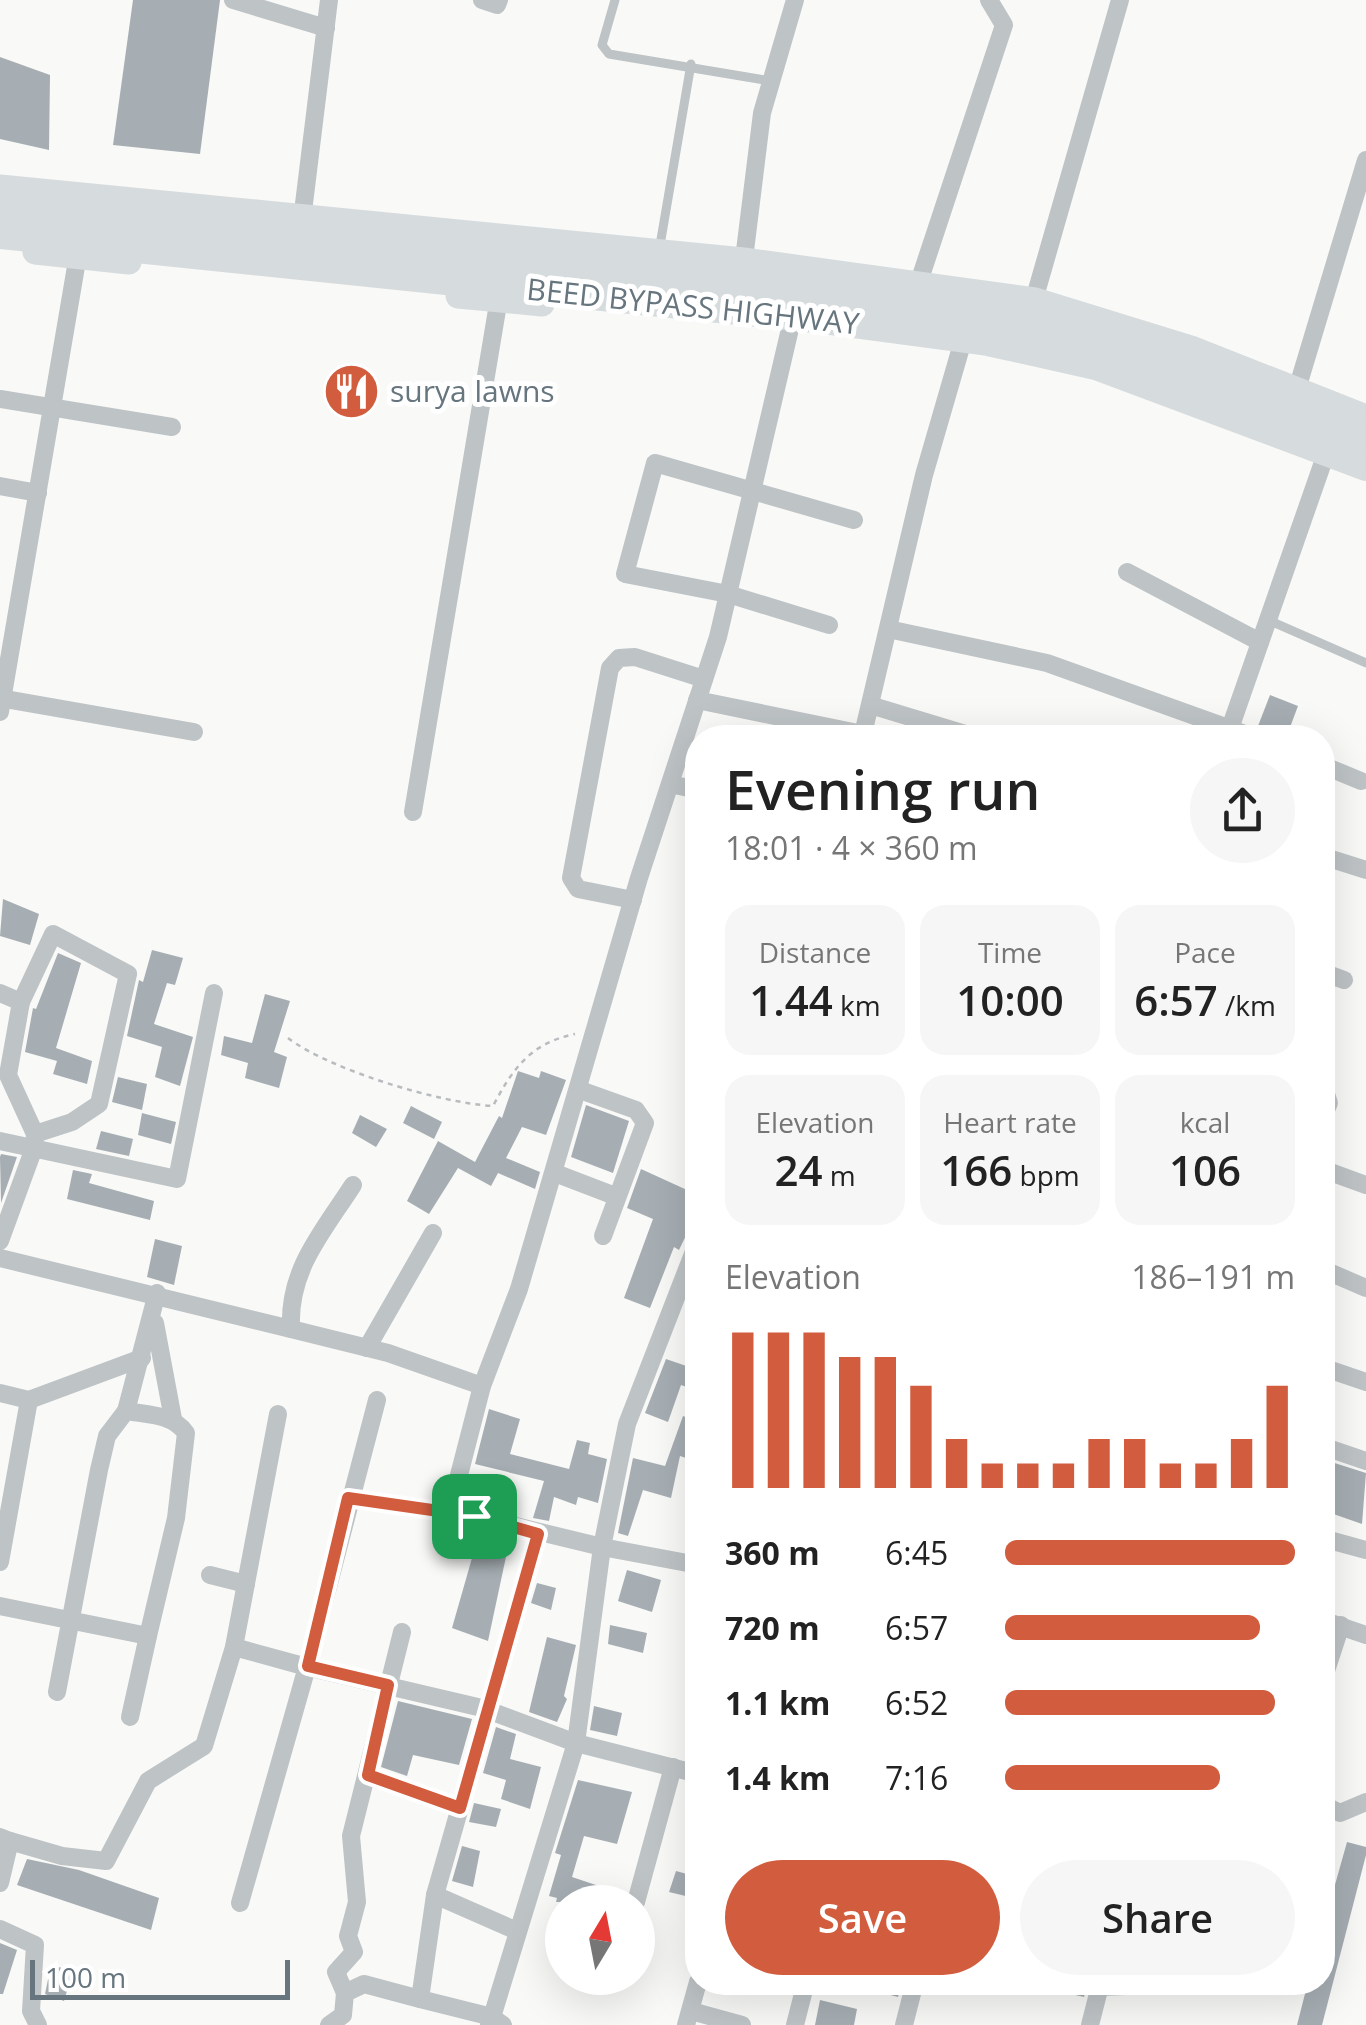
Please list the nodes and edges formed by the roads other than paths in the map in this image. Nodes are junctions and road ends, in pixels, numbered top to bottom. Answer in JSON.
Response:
{"nodes":[{"id":1,"x":233,"y":0,"type":"edge"},
{"id":2,"x":329,"y":0,"type":"edge"},
{"id":3,"x":482,"y":0,"type":"edge"},
{"id":4,"x":498,"y":0,"type":"edge"},
{"id":5,"x":615,"y":0,"type":"edge"},
{"id":6,"x":794,"y":0,"type":"edge"},
{"id":7,"x":990,"y":0,"type":"edge"},
{"id":8,"x":1011,"y":0,"type":"edge"},
{"id":9,"x":1120,"y":0,"type":"edge"},
{"id":10,"x":1004,"y":25,"type":"junction"},
{"id":11,"x":326,"y":28,"type":"junction"},
{"id":12,"x":692,"y":64,"type":"junction"},
{"id":13,"x":771,"y":82,"type":"junction"},
{"id":14,"x":1366,"y":160,"type":"edge"},
{"id":15,"x":0,"y":187,"type":"edge"},
{"id":16,"x":0,"y":205,"type":"edge"},
{"id":17,"x":301,"y":226,"type":"junction"},
{"id":18,"x":0,"y":234,"type":"edge"},
{"id":19,"x":0,"y":248,"type":"edge"},
{"id":20,"x":79,"y":250,"type":"junction"},
{"id":21,"x":657,"y":264,"type":"junction"},
{"id":22,"x":742,"y":272,"type":"junction"},
{"id":23,"x":915,"y":293,"type":"junction"},
{"id":24,"x":500,"y":294,"type":"junction"},
{"id":25,"x":1031,"y":311,"type":"junction"},
{"id":26,"x":792,"y":321,"type":"junction"},
{"id":27,"x":962,"y":343,"type":"junction"},
{"id":28,"x":0,"y":399,"type":"edge"},
{"id":29,"x":1294,"y":399,"type":"junction"},
{"id":30,"x":52,"y":408,"type":"junction"},
{"id":31,"x":172,"y":427,"type":"dead end"},
{"id":32,"x":1366,"y":437,"type":"edge"},
{"id":33,"x":1338,"y":439,"type":"edge"},
{"id":34,"x":1366,"y":466,"type":"edge"},
{"id":35,"x":1366,"y":478,"type":"edge"},
{"id":36,"x":0,"y":486,"type":"edge"},
{"id":37,"x":753,"y":492,"type":"junction"},
{"id":38,"x":38,"y":493,"type":"junction"},
{"id":39,"x":854,"y":520,"type":"dead end"},
{"id":40,"x":1128,"y":572,"type":"dead end"},
{"id":41,"x":728,"y":594,"type":"junction"},
{"id":42,"x":1268,"y":620,"type":"junction"},
{"id":43,"x":829,"y":625,"type":"dead end"},
{"id":44,"x":888,"y":629,"type":"junction"},
{"id":45,"x":1260,"y":642,"type":"junction"},
{"id":46,"x":1366,"y":664,"type":"edge"},
{"id":47,"x":704,"y":679,"type":"junction"},
{"id":48,"x":697,"y":700,"type":"junction"},
{"id":49,"x":1,"y":703,"type":"edge"},
{"id":50,"x":870,"y":705,"type":"junction"},
{"id":51,"x":689,"y":725,"type":"edge"},
{"id":52,"x":812,"y":725,"type":"edge"},
{"id":53,"x":865,"y":725,"type":"edge"},
{"id":54,"x":936,"y":725,"type":"edge"},
{"id":55,"x":1210,"y":725,"type":"edge"},
{"id":56,"x":1230,"y":725,"type":"edge"},
{"id":57,"x":194,"y":732,"type":"dead end"},
{"id":58,"x":685,"y":737,"type":"edge"},
{"id":59,"x":1335,"y":770,"type":"edge"},
{"id":60,"x":1361,"y":781,"type":"dead end"},
{"id":61,"x":670,"y":784,"type":"junction"},
{"id":62,"x":685,"y":787,"type":"edge"},
{"id":63,"x":414,"y":812,"type":"dead end"},
{"id":64,"x":1335,"y":860,"type":"edge"},
{"id":65,"x":1366,"y":870,"type":"edge"},
{"id":66,"x":634,"y":900,"type":"junction"},
{"id":67,"x":1335,"y":977,"type":"edge"},
{"id":68,"x":1344,"y":980,"type":"dead end"},
{"id":69,"x":0,"y":993,"type":"edge"},
{"id":70,"x":214,"y":993,"type":"dead end"},
{"id":71,"x":21,"y":1002,"type":"junction"},
{"id":72,"x":580,"y":1090,"type":"junction"},
{"id":73,"x":35,"y":1141,"type":"junction"},
{"id":74,"x":0,"y":1142,"type":"edge"},
{"id":75,"x":555,"y":1173,"type":"junction"},
{"id":76,"x":1335,"y":1174,"type":"edge"},
{"id":77,"x":353,"y":1185,"type":"dead end"},
{"id":78,"x":1366,"y":1186,"type":"edge"},
{"id":79,"x":615,"y":1196,"type":"junction"},
{"id":80,"x":433,"y":1233,"type":"dead end"},
{"id":81,"x":602,"y":1236,"type":"dead end"},
{"id":82,"x":0,"y":1241,"type":"edge"},
{"id":83,"x":0,"y":1258,"type":"edge"},
{"id":84,"x":685,"y":1275,"type":"edge"},
{"id":85,"x":1335,"y":1275,"type":"edge"},
{"id":86,"x":1366,"y":1288,"type":"edge"},
{"id":87,"x":156,"y":1294,"type":"junction"},
{"id":88,"x":152,"y":1313,"type":"junction"},
{"id":89,"x":291,"y":1329,"type":"junction"},
{"id":90,"x":367,"y":1348,"type":"junction"},
{"id":91,"x":142,"y":1358,"type":"junction"},
{"id":92,"x":1335,"y":1371,"type":"edge"},
{"id":93,"x":1366,"y":1382,"type":"edge"},
{"id":94,"x":482,"y":1386,"type":"junction"},
{"id":95,"x":0,"y":1394,"type":"edge"},
{"id":96,"x":29,"y":1400,"type":"junction"},
{"id":97,"x":377,"y":1400,"type":"dead end"},
{"id":98,"x":126,"y":1411,"type":"junction"},
{"id":99,"x":278,"y":1414,"type":"dead end"},
{"id":100,"x":173,"y":1419,"type":"junction"},
{"id":101,"x":1335,"y":1450,"type":"edge"},
{"id":102,"x":1366,"y":1461,"type":"edge"},
{"id":103,"x":348,"y":1498,"type":"junction"},
{"id":104,"x":5,"y":1501,"type":"edge"},
{"id":105,"x":474,"y":1516,"type":"junction"},
{"id":106,"x":538,"y":1534,"type":"junction"},
{"id":107,"x":1335,"y":1542,"type":"edge"},
{"id":108,"x":602,"y":1547,"type":"junction"},
{"id":109,"x":1366,"y":1550,"type":"edge"},
{"id":110,"x":0,"y":1562,"type":"edge"},
{"id":111,"x":685,"y":1563,"type":"edge"},
{"id":112,"x":210,"y":1575,"type":"dead end"},
{"id":113,"x":246,"y":1584,"type":"junction"},
{"id":114,"x":0,"y":1606,"type":"edge"},
{"id":115,"x":69,"y":1622,"type":"junction"},
{"id":116,"x":1335,"y":1623,"type":"edge"},
{"id":117,"x":402,"y":1632,"type":"dead end"},
{"id":118,"x":1366,"y":1634,"type":"edge"},
{"id":119,"x":148,"y":1636,"type":"junction"},
{"id":120,"x":234,"y":1647,"type":"junction"},
{"id":121,"x":308,"y":1666,"type":"junction"},
{"id":122,"x":388,"y":1685,"type":"junction"},
{"id":123,"x":56,"y":1692,"type":"dead end"},
{"id":124,"x":490,"y":1711,"type":"junction"},
{"id":125,"x":130,"y":1717,"type":"dead end"},
{"id":126,"x":576,"y":1743,"type":"junction"},
{"id":127,"x":673,"y":1767,"type":"junction"},
{"id":128,"x":685,"y":1770,"type":"edge"},
{"id":129,"x":368,"y":1775,"type":"junction"},
{"id":130,"x":1366,"y":1802,"type":"edge"},
{"id":131,"x":460,"y":1808,"type":"junction"},
{"id":132,"x":1335,"y":1810,"type":"edge"},
{"id":133,"x":5,"y":1839,"type":"edge"},
{"id":134,"x":0,"y":1883,"type":"edge"},
{"id":135,"x":641,"y":1885,"type":"edge"},
{"id":136,"x":434,"y":1896,"type":"junction"},
{"id":137,"x":240,"y":1903,"type":"dead end"},
{"id":138,"x":0,"y":1929,"type":"edge"},
{"id":139,"x":517,"y":1931,"type":"junction"},
{"id":140,"x":345,"y":1993,"type":"junction"},
{"id":141,"x":803,"y":1995,"type":"edge"},
{"id":142,"x":912,"y":1995,"type":"edge"},
{"id":143,"x":1098,"y":1995,"type":"edge"},
{"id":144,"x":420,"y":1999,"type":"junction"},
{"id":145,"x":688,"y":2018,"type":"edge"},
{"id":146,"x":495,"y":2022,"type":"edge"},
{"id":147,"x":38,"y":2025,"type":"edge"},
{"id":148,"x":329,"y":2025,"type":"edge"},
{"id":149,"x":742,"y":2025,"type":"edge"},
{"id":150,"x":795,"y":2025,"type":"edge"},
{"id":151,"x":904,"y":2025,"type":"edge"},
{"id":152,"x":1090,"y":2025,"type":"edge"}],
"edges":[{"from":1,"to":11,"type":"street"},
{"from":2,"to":11,"type":"street"},
{"from":3,"to":4,"type":"street"},
{"from":5,"to":12,"type":"lane"},
{"from":6,"to":13,"type":"street"},
{"from":7,"to":10,"type":"street"},
{"from":8,"to":10,"type":"street"},
{"from":9,"to":25,"type":"street"},
{"from":10,"to":23,"type":"street"},
{"from":11,"to":17,"type":"street"},
{"from":12,"to":13,"type":"lane"},
{"from":12,"to":21,"type":"lane"},
{"from":13,"to":22,"type":"street"},
{"from":14,"to":29,"type":"street"},
{"from":15,"to":17,"type":"street"},
{"from":16,"to":17,"type":"highway","name":"BEED BYPASS HIGHWAY"},
{"from":17,"to":21,"type":"highway","name":"BEED BYPASS HIGHWAY"},
{"from":18,"to":20,"type":"highway","name":"BEED BYPASS HIGHWAY"},
{"from":19,"to":20,"type":"street"},
{"from":20,"to":24,"type":"highway","name":"BEED BYPASS HIGHWAY"},
{"from":20,"to":30,"type":"street"},
{"from":21,"to":22,"type":"highway","name":"BEED BYPASS HIGHWAY"},
{"from":22,"to":23,"type":"highway","name":"BEED BYPASS HIGHWAY"},
{"from":23,"to":25,"type":"highway","name":"BEED BYPASS HIGHWAY"},
{"from":24,"to":26,"type":"highway","name":"BEED BYPASS HIGHWAY"},
{"from":24,"to":63,"type":"street"},
{"from":25,"to":29,"type":"highway","name":"BEED BYPASS HIGHWAY"},
{"from":26,"to":27,"type":"highway","name":"BEED BYPASS HIGHWAY"},
{"from":26,"to":37,"type":"street"},
{"from":27,"to":33,"type":"highway","name":"BEED BYPASS HIGHWAY"},
{"from":27,"to":44,"type":"street"},
{"from":28,"to":30,"type":"street"},
{"from":29,"to":33,"type":"highway","name":"BEED BYPASS HIGHWAY"},
{"from":30,"to":31,"type":"street"},
{"from":30,"to":38,"type":"street"},
{"from":32,"to":33,"type":"highway","name":"BEED BYPASS HIGHWAY"},
{"from":33,"to":34,"type":"highway","name":"BEED BYPASS HIGHWAY"},
{"from":33,"to":35,"type":"street"},
{"from":33,"to":42,"type":"street"},
{"from":36,"to":38,"type":"street"},
{"from":37,"to":39,"type":"street"},
{"from":37,"to":41,"type":"street"},
{"from":37,"to":41,"type":"street"},
{"from":38,"to":49,"type":"street"},
{"from":40,"to":45,"type":"street"},
{"from":41,"to":43,"type":"street"},
{"from":41,"to":47,"type":"street"},
{"from":42,"to":45,"type":"street"},
{"from":42,"to":46,"type":"lane"},
{"from":44,"to":50,"type":"street"},
{"from":44,"to":55,"type":"street"},
{"from":45,"to":56,"type":"street"},
{"from":47,"to":48,"type":"street"},
{"from":47,"to":66,"type":"street"},
{"from":48,"to":51,"type":"street"},
{"from":48,"to":52,"type":"street"},
{"from":49,"to":57,"type":"street"},
{"from":50,"to":53,"type":"street"},
{"from":50,"to":54,"type":"street"},
{"from":58,"to":61,"type":"street"},
{"from":59,"to":60,"type":"street"},
{"from":61,"to":62,"type":"street"},
{"from":61,"to":66,"type":"street"},
{"from":64,"to":65,"type":"street"},
{"from":66,"to":72,"type":"street"},
{"from":67,"to":68,"type":"street"},
{"from":69,"to":71,"type":"street"},
{"from":70,"to":73,"type":"street"},
{"from":71,"to":73,"type":"street"},
{"from":71,"to":73,"type":"street"},
{"from":72,"to":75,"type":"street"},
{"from":72,"to":79,"type":"street"},
{"from":73,"to":74,"type":"street"},
{"from":73,"to":82,"type":"street"},
{"from":75,"to":79,"type":"street"},
{"from":75,"to":94,"type":"street"},
{"from":76,"to":78,"type":"street"},
{"from":77,"to":89,"type":"street"},
{"from":79,"to":81,"type":"street"},
{"from":80,"to":90,"type":"street"},
{"from":83,"to":87,"type":"street"},
{"from":84,"to":108,"type":"street"},
{"from":85,"to":86,"type":"street"},
{"from":87,"to":88,"type":"street"},
{"from":87,"to":89,"type":"street"},
{"from":88,"to":91,"type":"street"},
{"from":88,"to":100,"type":"street"},
{"from":89,"to":90,"type":"street"},
{"from":90,"to":94,"type":"street"},
{"from":91,"to":96,"type":"street"},
{"from":91,"to":98,"type":"street"},
{"from":92,"to":93,"type":"street"},
{"from":94,"to":105,"type":"street"},
{"from":95,"to":96,"type":"street"},
{"from":96,"to":104,"type":"street"},
{"from":97,"to":103,"type":"street"},
{"from":98,"to":100,"type":"street"},
{"from":98,"to":115,"type":"street"},
{"from":99,"to":113,"type":"street"},
{"from":100,"to":119,"type":"street"},
{"from":101,"to":102,"type":"street"},
{"from":103,"to":105,"type":"street"},
{"from":103,"to":121,"type":"street"},
{"from":104,"to":110,"type":"street"},
{"from":105,"to":106,"type":"street"},
{"from":106,"to":108,"type":"street"},
{"from":106,"to":124,"type":"street"},
{"from":107,"to":109,"type":"street"},
{"from":108,"to":111,"type":"street"},
{"from":108,"to":126,"type":"street"},
{"from":112,"to":113,"type":"street"},
{"from":113,"to":120,"type":"street"},
{"from":114,"to":115,"type":"street"},
{"from":115,"to":119,"type":"street"},
{"from":115,"to":123,"type":"street"},
{"from":116,"to":118,"type":"street"},
{"from":117,"to":122,"type":"street"},
{"from":119,"to":125,"type":"street"},
{"from":120,"to":121,"type":"street"},
{"from":120,"to":133,"type":"street"},
{"from":121,"to":122,"type":"street"},
{"from":121,"to":137,"type":"street"},
{"from":122,"to":124,"type":"street"},
{"from":122,"to":129,"type":"street"},
{"from":124,"to":126,"type":"street"},
{"from":124,"to":131,"type":"street"},
{"from":126,"to":127,"type":"street"},
{"from":126,"to":139,"type":"street"},
{"from":127,"to":128,"type":"street"},
{"from":127,"to":135,"type":"street"},
{"from":129,"to":131,"type":"street"},
{"from":129,"to":140,"type":"street"},
{"from":130,"to":132,"type":"street"},
{"from":131,"to":136,"type":"street"},
{"from":133,"to":134,"type":"street"},
{"from":136,"to":139,"type":"street"},
{"from":136,"to":144,"type":"street"},
{"from":138,"to":147,"type":"street"},
{"from":139,"to":146,"type":"street"},
{"from":140,"to":144,"type":"street"},
{"from":140,"to":148,"type":"street"},
{"from":141,"to":150,"type":"street"},
{"from":142,"to":151,"type":"street"},
{"from":143,"to":152,"type":"street"},
{"from":144,"to":146,"type":"street"},
{"from":145,"to":149,"type":"street"}]}
